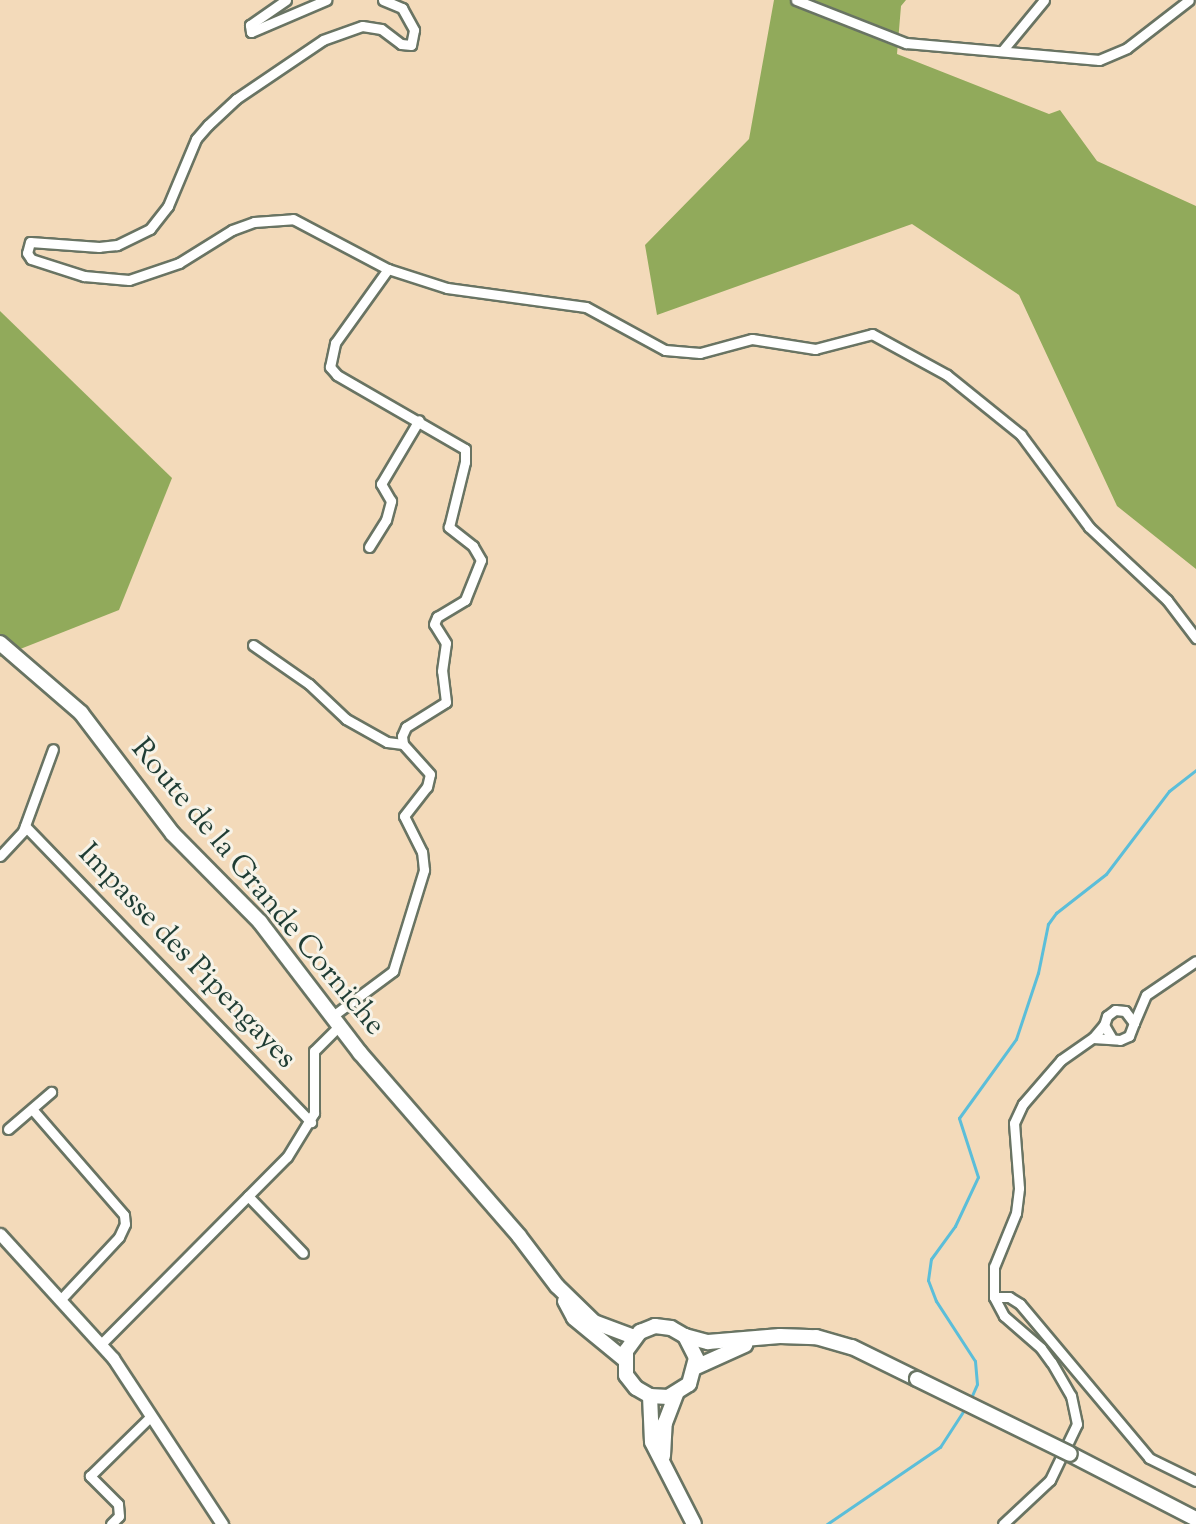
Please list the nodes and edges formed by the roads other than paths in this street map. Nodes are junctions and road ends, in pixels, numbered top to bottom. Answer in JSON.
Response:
{"nodes":[{"id":1,"x":286,"y":0,"type":"edge"},
{"id":2,"x":326,"y":0,"type":"edge"},
{"id":3,"x":383,"y":0,"type":"edge"},
{"id":4,"x":796,"y":0,"type":"edge"},
{"id":5,"x":1044,"y":0,"type":"edge"},
{"id":6,"x":1189,"y":0,"type":"edge"},
{"id":7,"x":1002,"y":51,"type":"junction"},
{"id":8,"x":388,"y":269,"type":"junction"},
{"id":9,"x":419,"y":420,"type":"junction"},
{"id":10,"x":369,"y":547,"type":"dead end"},
{"id":11,"x":1196,"y":638,"type":"edge"},
{"id":12,"x":0,"y":643,"type":"edge"},
{"id":13,"x":253,"y":645,"type":"dead end"},
{"id":14,"x":403,"y":744,"type":"junction"},
{"id":15,"x":53,"y":749,"type":"dead end"},
{"id":16,"x":25,"y":826,"type":"junction"},
{"id":17,"x":0,"y":856,"type":"edge"},
{"id":18,"x":1196,"y":961,"type":"edge"},
{"id":19,"x":1141,"y":1002,"type":"junction"},
{"id":20,"x":1120,"y":1010,"type":"junction"},
{"id":21,"x":337,"y":1020,"type":"junction"},
{"id":22,"x":1134,"y":1023,"type":"junction"},
{"id":23,"x":1104,"y":1025,"type":"junction"},
{"id":24,"x":1111,"y":1037,"type":"junction"},
{"id":25,"x":1093,"y":1038,"type":"junction"},
{"id":26,"x":51,"y":1092,"type":"dead end"},
{"id":27,"x":32,"y":1109,"type":"junction"},
{"id":28,"x":311,"y":1122,"type":"junction"},
{"id":29,"x":8,"y":1129,"type":"dead end"},
{"id":30,"x":248,"y":1196,"type":"junction"},
{"id":31,"x":0,"y":1234,"type":"edge"},
{"id":32,"x":303,"y":1253,"type":"dead end"},
{"id":33,"x":557,"y":1286,"type":"junction"},
{"id":34,"x":994,"y":1297,"type":"junction"},
{"id":35,"x":61,"y":1299,"type":"junction"},
{"id":36,"x":685,"y":1336,"type":"junction"},
{"id":37,"x":780,"y":1336,"type":"junction"},
{"id":38,"x":634,"y":1337,"type":"junction"},
{"id":39,"x":102,"y":1343,"type":"junction"},
{"id":40,"x":624,"y":1359,"type":"junction"},
{"id":41,"x":696,"y":1367,"type":"junction"},
{"id":42,"x":676,"y":1394,"type":"junction"},
{"id":43,"x":650,"y":1396,"type":"junction"},
{"id":44,"x":150,"y":1417,"type":"junction"},
{"id":45,"x":664,"y":1469,"type":"junction"},
{"id":46,"x":1196,"y":1481,"type":"edge"},
{"id":47,"x":1196,"y":1519,"type":"edge"},
{"id":48,"x":111,"y":1524,"type":"edge"},
{"id":49,"x":222,"y":1524,"type":"edge"},
{"id":50,"x":694,"y":1524,"type":"edge"},
{"id":51,"x":1003,"y":1524,"type":"edge"}],
"edges":[{"from":1,"to":2,"type":"street"},
{"from":3,"to":8,"type":"street"},
{"from":4,"to":7,"type":"street"},
{"from":5,"to":7,"type":"street"},
{"from":6,"to":7,"type":"street"},
{"from":8,"to":9,"type":"street"},
{"from":8,"to":11,"type":"street"},
{"from":9,"to":10,"type":"street"},
{"from":9,"to":14,"type":"street"},
{"from":12,"to":21,"type":"main road","name":"Route de la Grande Corniche"},
{"from":13,"to":14,"type":"street"},
{"from":14,"to":21,"type":"street"},
{"from":15,"to":16,"type":"street"},
{"from":16,"to":17,"type":"street"},
{"from":16,"to":28,"type":"street","name":"Impasse des Pipengayes"},
{"from":18,"to":19,"type":"street"},
{"from":19,"to":20,"type":"street"},
{"from":19,"to":22,"type":"street"},
{"from":20,"to":22,"type":"street"},
{"from":20,"to":23,"type":"street"},
{"from":21,"to":28,"type":"street"},
{"from":21,"to":33,"type":"main road","name":"Route de la Grande Corniche"},
{"from":22,"to":24,"type":"street"},
{"from":23,"to":24,"type":"street"},
{"from":23,"to":25,"type":"street"},
{"from":24,"to":25,"type":"street"},
{"from":25,"to":34,"type":"street"},
{"from":26,"to":27,"type":"street"},
{"from":27,"to":29,"type":"street"},
{"from":27,"to":35,"type":"street"},
{"from":28,"to":30,"type":"street"},
{"from":30,"to":32,"type":"street"},
{"from":30,"to":39,"type":"street"},
{"from":31,"to":35,"type":"street"},
{"from":33,"to":38,"type":"main road","name":"Route de la Grande Corniche"},
{"from":33,"to":40,"type":"main road","name":"Route de la Grande Corniche"},
{"from":34,"to":46,"type":"street"},
{"from":34,"to":51,"type":"street"},
{"from":35,"to":39,"type":"street"},
{"from":36,"to":37,"type":"main road"},
{"from":36,"to":38,"type":"main road"},
{"from":36,"to":41,"type":"main road"},
{"from":37,"to":41,"type":"main road"},
{"from":37,"to":47,"type":"main road","bridge":true},
{"from":38,"to":40,"type":"main road"},
{"from":39,"to":44,"type":"street"},
{"from":40,"to":43,"type":"main road"},
{"from":41,"to":42,"type":"main road"},
{"from":42,"to":43,"type":"main road"},
{"from":42,"to":45,"type":"main road"},
{"from":43,"to":45,"type":"main road"},
{"from":44,"to":48,"type":"street"},
{"from":44,"to":49,"type":"street"},
{"from":45,"to":50,"type":"main road"}]}
